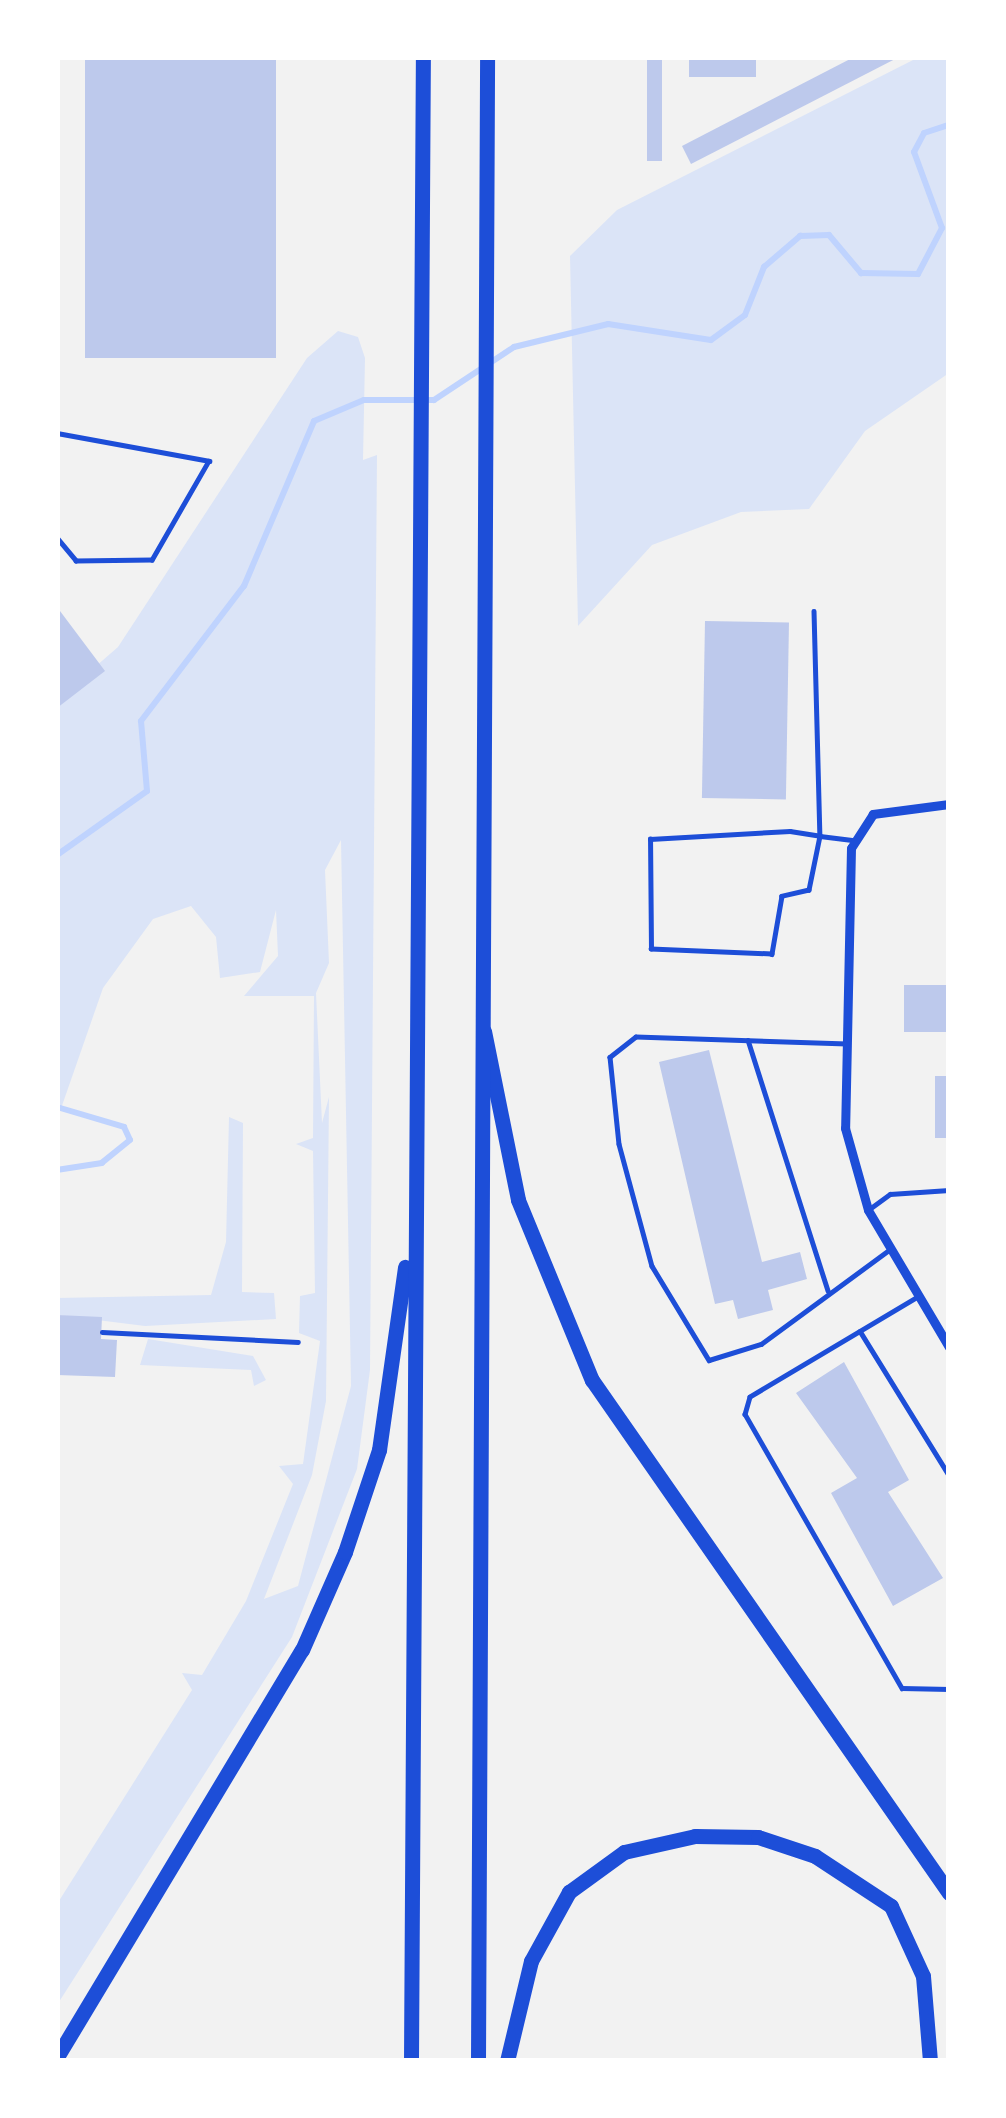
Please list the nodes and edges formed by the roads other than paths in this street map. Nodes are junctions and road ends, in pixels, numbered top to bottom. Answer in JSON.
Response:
{"nodes":[{"id":1,"x":423,"y":57,"type":"edge"},
{"id":2,"x":487,"y":57,"type":"edge"},
{"id":3,"x":57,"y":433,"type":"edge"},
{"id":4,"x":57,"y":538,"type":"edge"},
{"id":5,"x":814,"y":611,"type":"dead end"},
{"id":6,"x":949,"y":804,"type":"edge"},
{"id":7,"x":820,"y":836,"type":"junction"},
{"id":8,"x":854,"y":840,"type":"junction"},
{"id":9,"x":479,"y":1014,"type":"junction"},
{"id":10,"x":748,"y":1040,"type":"junction"},
{"id":11,"x":847,"y":1044,"type":"junction"},
{"id":12,"x":949,"y":1190,"type":"edge"},
{"id":13,"x":414,"y":1204,"type":"junction"},
{"id":14,"x":868,"y":1210,"type":"junction"},
{"id":15,"x":889,"y":1250,"type":"junction"},
{"id":16,"x":828,"y":1291,"type":"junction"},
{"id":17,"x":916,"y":1298,"type":"junction"},
{"id":18,"x":860,"y":1331,"type":"junction"},
{"id":19,"x":101,"y":1332,"type":"dead end"},
{"id":20,"x":298,"y":1342,"type":"dead end"},
{"id":21,"x":949,"y":1347,"type":"edge"},
{"id":22,"x":949,"y":1474,"type":"edge"},
{"id":23,"x":949,"y":1689,"type":"edge"},
{"id":24,"x":949,"y":1893,"type":"edge"},
{"id":25,"x":57,"y":2057,"type":"edge"},
{"id":26,"x":411,"y":2061,"type":"edge"},
{"id":27,"x":478,"y":2061,"type":"edge"},
{"id":28,"x":507,"y":2061,"type":"edge"},
{"id":29,"x":930,"y":2061,"type":"edge"}],
"edges":[{"from":1,"to":13,"type":"highway"},
{"from":2,"to":9,"type":"highway"},
{"from":3,"to":4,"type":"lane"},
{"from":5,"to":7,"type":"lane"},
{"from":6,"to":8,"type":"street"},
{"from":7,"to":7,"type":"lane"},
{"from":7,"to":8,"type":"lane"},
{"from":8,"to":11,"type":"street"},
{"from":9,"to":24,"type":"highway"},
{"from":9,"to":27,"type":"highway"},
{"from":10,"to":11,"type":"lane"},
{"from":10,"to":16,"type":"lane"},
{"from":10,"to":16,"type":"lane"},
{"from":11,"to":14,"type":"street"},
{"from":12,"to":14,"type":"lane"},
{"from":13,"to":25,"type":"highway"},
{"from":13,"to":26,"type":"highway"},
{"from":14,"to":15,"type":"street"},
{"from":15,"to":16,"type":"lane"},
{"from":15,"to":17,"type":"street"},
{"from":17,"to":18,"type":"lane"},
{"from":17,"to":21,"type":"street"},
{"from":18,"to":22,"type":"lane"},
{"from":18,"to":23,"type":"lane"},
{"from":19,"to":20,"type":"lane"},
{"from":28,"to":29,"type":"highway"}]}
